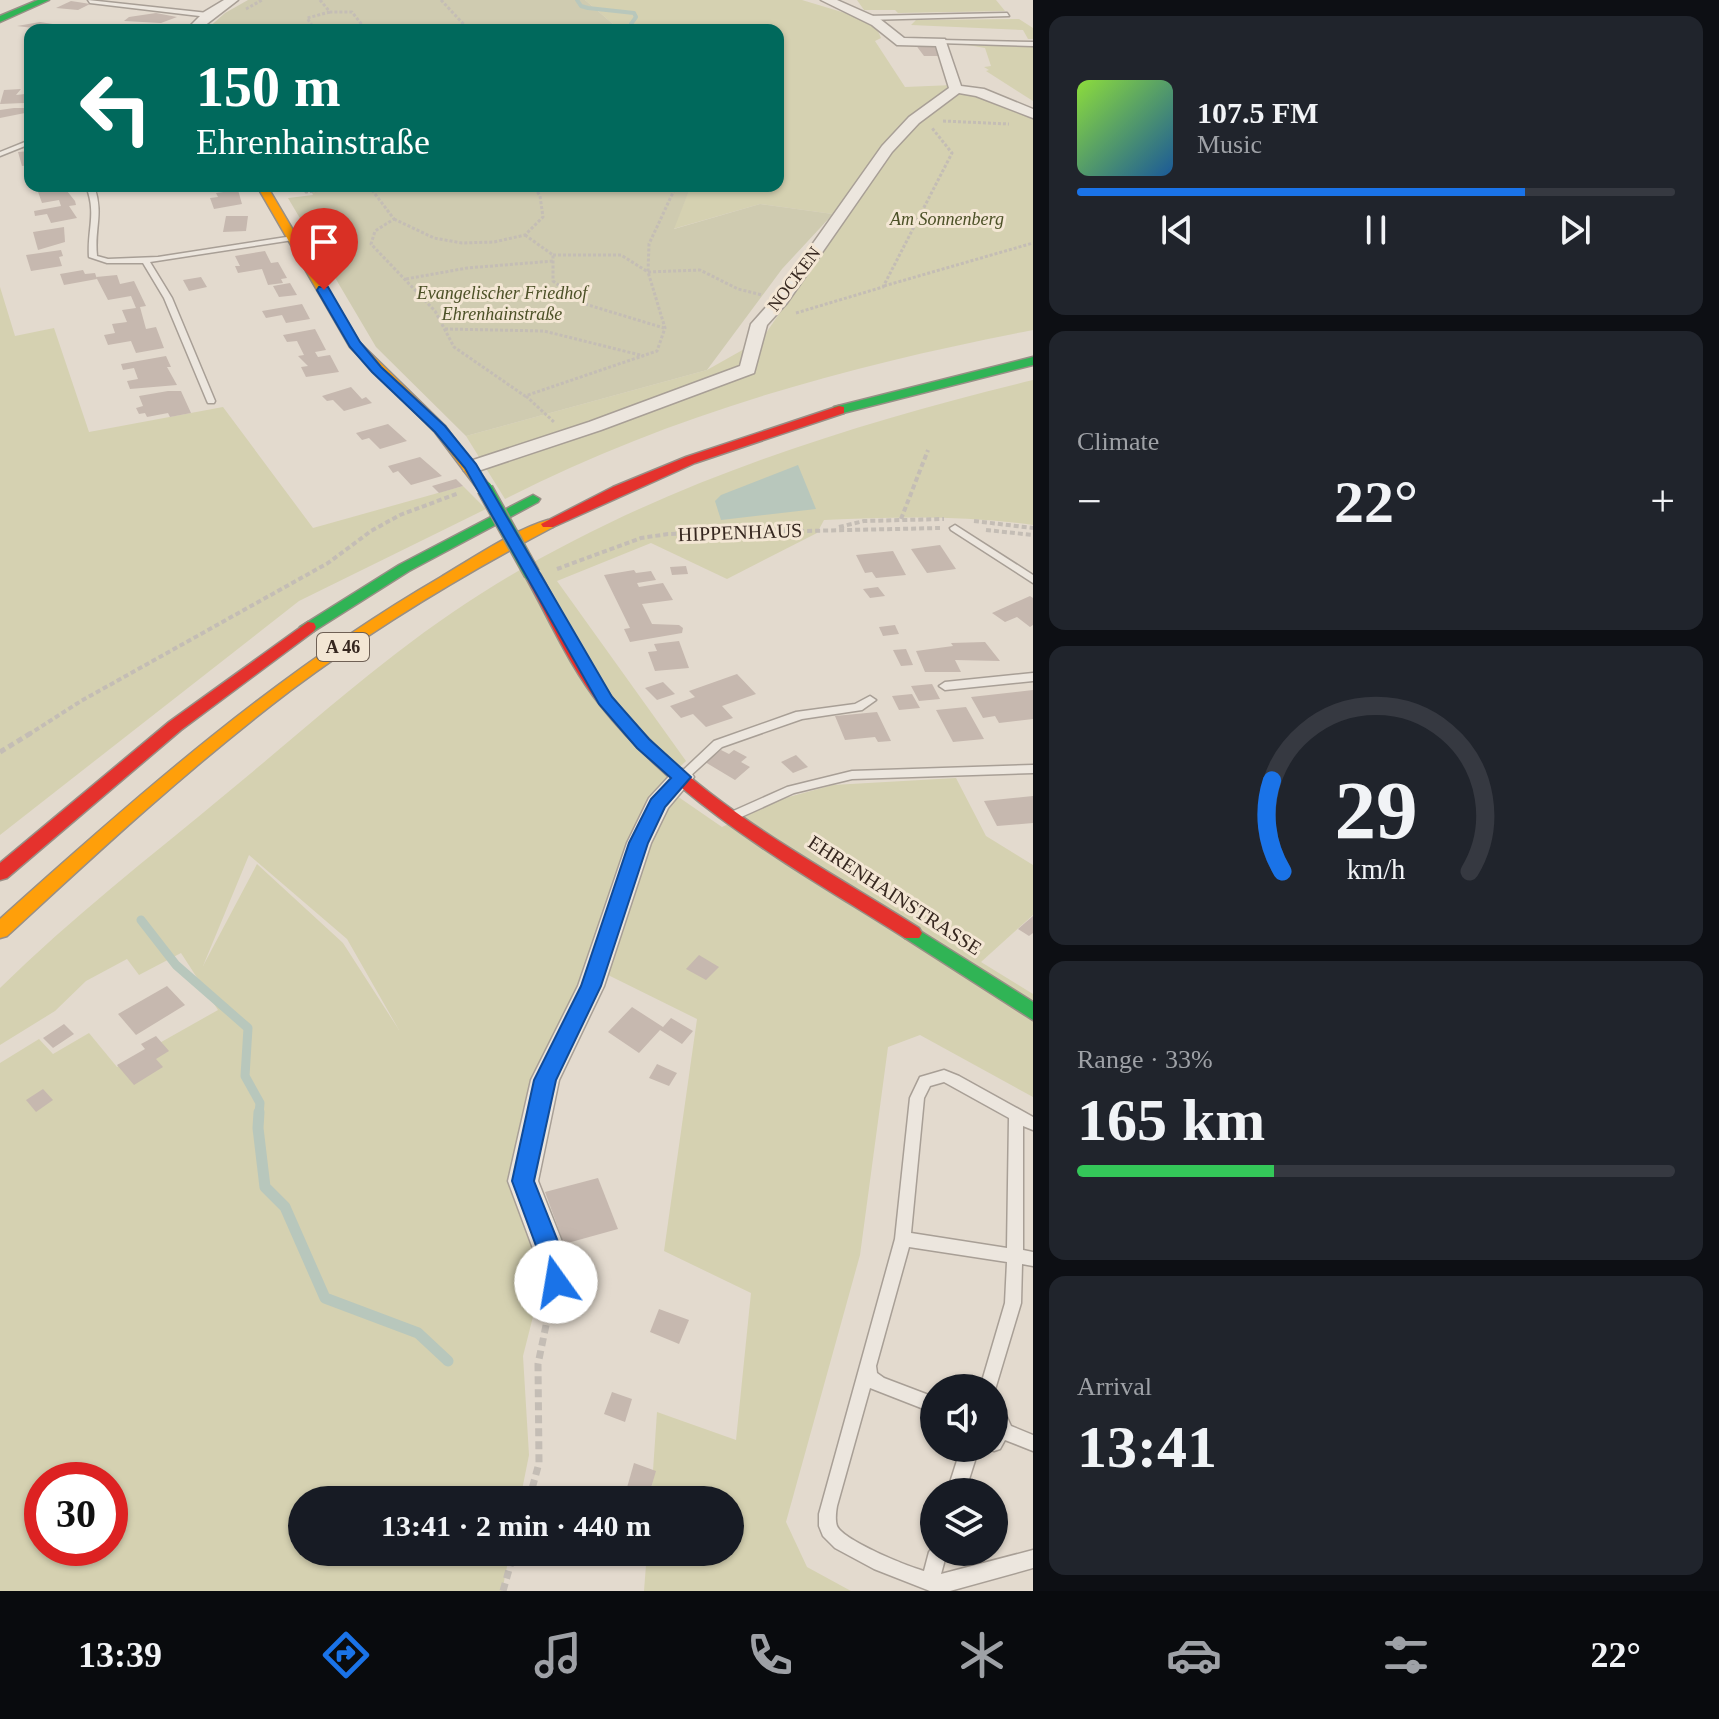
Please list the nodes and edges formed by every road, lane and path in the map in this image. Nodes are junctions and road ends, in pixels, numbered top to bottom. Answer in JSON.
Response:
{"nodes":[{"id":1,"x":45,"y":0,"type":"edge"},
{"id":2,"x":232,"y":0,"type":"edge"},
{"id":3,"x":320,"y":0,"type":"edge"},
{"id":4,"x":441,"y":0,"type":"edge"},
{"id":5,"x":827,"y":0,"type":"edge"},
{"id":6,"x":90,"y":1,"type":"edge"},
{"id":7,"x":330,"y":12,"type":"junction"},
{"id":8,"x":208,"y":15,"type":"junction"},
{"id":9,"x":1007,"y":15,"type":"dead end"},
{"id":10,"x":867,"y":18,"type":"junction"},
{"id":11,"x":0,"y":19,"type":"edge"},
{"id":12,"x":198,"y":24,"type":"edge"},
{"id":13,"x":311,"y":24,"type":"edge"},
{"id":14,"x":361,"y":24,"type":"edge"},
{"id":15,"x":463,"y":24,"type":"edge"},
{"id":16,"x":941,"y":42,"type":"junction"},
{"id":17,"x":1033,"y":44,"type":"edge"},
{"id":18,"x":956,"y":89,"type":"junction"},
{"id":19,"x":1033,"y":114,"type":"edge"},
{"id":20,"x":1019,"y":124,"type":"dead end"},
{"id":21,"x":24,"y":144,"type":"edge"},
{"id":22,"x":0,"y":154,"type":"edge"},
{"id":23,"x":93,"y":192,"type":"edge"},
{"id":24,"x":266,"y":192,"type":"edge"},
{"id":25,"x":374,"y":192,"type":"edge"},
{"id":26,"x":538,"y":192,"type":"edge"},
{"id":27,"x":673,"y":192,"type":"edge"},
{"id":28,"x":394,"y":219,"type":"junction"},
{"id":29,"x":525,"y":235,"type":"junction"},
{"id":30,"x":293,"y":238,"type":"junction"},
{"id":31,"x":1033,"y":243,"type":"edge"},
{"id":32,"x":553,"y":258,"type":"junction"},
{"id":33,"x":145,"y":260,"type":"junction"},
{"id":34,"x":648,"y":272,"type":"junction"},
{"id":35,"x":405,"y":279,"type":"junction"},
{"id":36,"x":883,"y":287,"type":"junction"},
{"id":37,"x":781,"y":300,"type":"junction"},
{"id":38,"x":759,"y":324,"type":"junction"},
{"id":39,"x":665,"y":328,"type":"junction"},
{"id":40,"x":445,"y":329,"type":"junction"},
{"id":41,"x":644,"y":356,"type":"junction"},
{"id":42,"x":1033,"y":361,"type":"edge"},
{"id":43,"x":525,"y":396,"type":"junction"},
{"id":44,"x":211,"y":401,"type":"dead end"},
{"id":45,"x":568,"y":435,"type":"junction"},
{"id":46,"x":928,"y":450,"type":"dead end"},
{"id":47,"x":471,"y":467,"type":"junction"},
{"id":48,"x":484,"y":487,"type":"junction"},
{"id":49,"x":546,"y":493,"type":"dead end"},
{"id":50,"x":901,"y":519,"type":"junction"},
{"id":51,"x":945,"y":519,"type":"dead end"},
{"id":52,"x":957,"y":524,"type":"junction"},
{"id":53,"x":1033,"y":528,"type":"edge"},
{"id":54,"x":830,"y":529,"type":"junction"},
{"id":55,"x":1033,"y":535,"type":"edge"},
{"id":56,"x":533,"y":576,"type":"junction"},
{"id":57,"x":1033,"y":580,"type":"edge"},
{"id":58,"x":1033,"y":677,"type":"edge"},
{"id":59,"x":945,"y":686,"type":"dead end"},
{"id":60,"x":870,"y":700,"type":"dead end"},
{"id":61,"x":0,"y":752,"type":"edge"},
{"id":62,"x":1033,"y":769,"type":"edge"},
{"id":63,"x":682,"y":777,"type":"junction"},
{"id":64,"x":733,"y":816,"type":"junction"},
{"id":65,"x":0,"y":873,"type":"edge"},
{"id":66,"x":0,"y":931,"type":"edge"},
{"id":67,"x":1033,"y":1012,"type":"edge"},
{"id":68,"x":1016,"y":1114,"type":"junction"},
{"id":69,"x":1033,"y":1124,"type":"edge"},
{"id":70,"x":903,"y":1239,"type":"junction"},
{"id":71,"x":1015,"y":1256,"type":"junction"},
{"id":72,"x":1033,"y":1259,"type":"edge"},
{"id":73,"x":556,"y":1282,"type":"joint"},
{"id":74,"x":868,"y":1366,"type":"junction"},
{"id":75,"x":992,"y":1374,"type":"edge"},
{"id":76,"x":920,"y":1400,"type":"edge"},
{"id":77,"x":1008,"y":1439,"type":"edge"},
{"id":78,"x":1033,"y":1443,"type":"edge"},
{"id":79,"x":533,"y":1486,"type":"edge"},
{"id":80,"x":1033,"y":1559,"type":"edge"},
{"id":81,"x":510,"y":1566,"type":"edge"},
{"id":82,"x":934,"y":1566,"type":"edge"},
{"id":83,"x":930,"y":1582,"type":"junction"},
{"id":84,"x":503,"y":1591,"type":"edge"}],
"edges":[{"from":1,"to":11,"type":"main road"},
{"from":2,"to":8,"type":"street"},
{"from":3,"to":7,"type":"path"},
{"from":4,"to":15,"type":"path"},
{"from":5,"to":10,"type":"street"},
{"from":6,"to":8,"type":"lane"},
{"from":7,"to":13,"type":"path"},
{"from":7,"to":14,"type":"path"},
{"from":8,"to":12,"type":"street"},
{"from":9,"to":10,"type":"lane"},
{"from":10,"to":16,"type":"street"},
{"from":16,"to":17,"type":"lane"},
{"from":16,"to":18,"type":"street"},
{"from":18,"to":19,"type":"street"},
{"from":18,"to":37,"type":"street","name":"NOCKEN"},
{"from":20,"to":36,"type":"path"},
{"from":21,"to":22,"type":"lane"},
{"from":23,"to":33,"type":"lane"},
{"from":24,"to":30,"type":"main road","name":"EHRENHAINSTRASSE"},
{"from":25,"to":28,"type":"path"},
{"from":26,"to":29,"type":"path"},
{"from":27,"to":34,"type":"path"},
{"from":28,"to":29,"type":"path"},
{"from":28,"to":35,"type":"path"},
{"from":29,"to":32,"type":"path"},
{"from":30,"to":33,"type":"lane"},
{"from":30,"to":47,"type":"main road","name":"EHRENHAINSTRASSE"},
{"from":31,"to":36,"type":"path"},
{"from":32,"to":34,"type":"path"},
{"from":32,"to":35,"type":"path"},
{"from":32,"to":39,"type":"path"},
{"from":33,"to":44,"type":"lane"},
{"from":34,"to":37,"type":"path"},
{"from":34,"to":39,"type":"path"},
{"from":35,"to":40,"type":"path"},
{"from":36,"to":38,"type":"path"},
{"from":37,"to":38,"type":"street","name":"NOCKEN"},
{"from":38,"to":45,"type":"street","name":"NOCKEN"},
{"from":39,"to":41,"type":"path"},
{"from":40,"to":41,"type":"path"},
{"from":40,"to":43,"type":"path"},
{"from":41,"to":43,"type":"path"},
{"from":42,"to":66,"type":"main road","number":"A 46"},
{"from":43,"to":45,"type":"path"},
{"from":45,"to":47,"type":"street","name":"NOCKEN"},
{"from":46,"to":50,"type":"path"},
{"from":47,"to":48,"type":"main road","name":"EHRENHAINSTRASSE"},
{"from":48,"to":56,"type":"main road","name":"EHRENHAINSTRASSE","bridge":true},
{"from":48,"to":61,"type":"path"},
{"from":49,"to":65,"type":"main road","number":"A 46"},
{"from":50,"to":51,"type":"path"},
{"from":50,"to":54,"type":"path"},
{"from":52,"to":53,"type":"path"},
{"from":52,"to":54,"type":"path","name":"HIPPENHAUS"},
{"from":52,"to":55,"type":"path","name":"HIPPENHAUS"},
{"from":52,"to":57,"type":"lane"},
{"from":54,"to":56,"type":"path","name":"HIPPENHAUS"},
{"from":56,"to":63,"type":"main road","name":"EHRENHAINSTRASSE"},
{"from":58,"to":59,"type":"lane"},
{"from":60,"to":63,"type":"lane"},
{"from":62,"to":64,"type":"lane"},
{"from":63,"to":64,"type":"main road","name":"EHRENHAINSTRASSE"},
{"from":63,"to":73,"type":"street"},
{"from":64,"to":67,"type":"main road","name":"EHRENHAINSTRASSE"},
{"from":68,"to":69,"type":"lane"},
{"from":68,"to":70,"type":"lane"},
{"from":68,"to":71,"type":"lane"},
{"from":70,"to":71,"type":"lane"},
{"from":70,"to":74,"type":"lane"},
{"from":71,"to":72,"type":"lane"},
{"from":71,"to":75,"type":"lane"},
{"from":73,"to":79,"type":"path"},
{"from":74,"to":76,"type":"lane"},
{"from":74,"to":83,"type":"lane"},
{"from":77,"to":78,"type":"lane"},
{"from":80,"to":83,"type":"lane"},
{"from":81,"to":84,"type":"path"},
{"from":82,"to":83,"type":"lane"}]}
